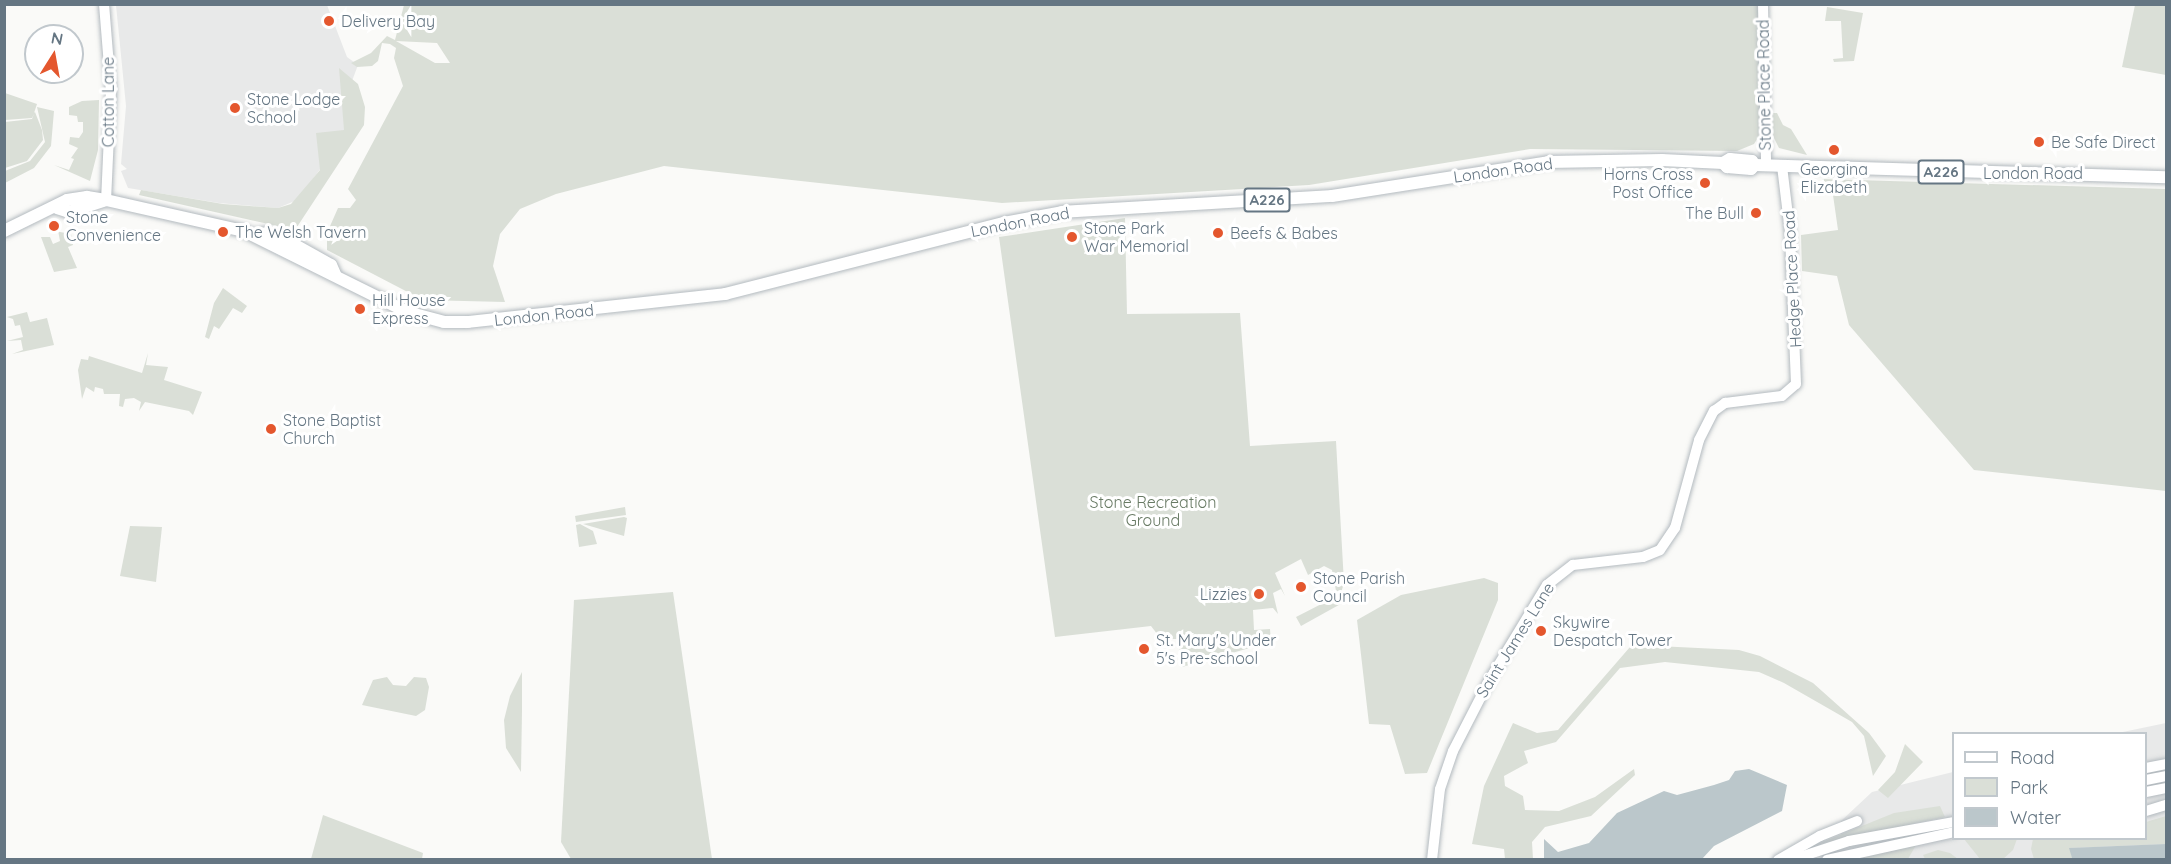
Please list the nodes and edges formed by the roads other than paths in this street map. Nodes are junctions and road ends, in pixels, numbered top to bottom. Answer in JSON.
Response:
{"nodes":[{"id":1,"x":104,"y":4,"type":"edge"},
{"id":2,"x":1762,"y":4,"type":"edge"},
{"id":3,"x":1761,"y":165,"type":"junction"},
{"id":4,"x":1782,"y":166,"type":"junction"},
{"id":5,"x":2166,"y":177,"type":"edge"},
{"id":6,"x":106,"y":200,"type":"junction"},
{"id":7,"x":4,"y":231,"type":"edge"},
{"id":8,"x":1791,"y":391,"type":"joint"},
{"id":9,"x":2166,"y":764,"type":"edge"},
{"id":10,"x":2147,"y":768,"type":"edge"},
{"id":11,"x":2166,"y":776,"type":"edge"},
{"id":12,"x":2147,"y":780,"type":"edge"},
{"id":13,"x":2166,"y":788,"type":"edge"},
{"id":14,"x":2147,"y":792,"type":"edge"},
{"id":15,"x":2166,"y":805,"type":"edge"},
{"id":16,"x":2147,"y":810,"type":"edge"},
{"id":17,"x":1857,"y":821,"type":"dead end"},
{"id":18,"x":1952,"y":822,"type":"edge"},
{"id":19,"x":1952,"y":832,"type":"edge"},
{"id":20,"x":1432,"y":860,"type":"edge"},
{"id":21,"x":1778,"y":860,"type":"edge"},
{"id":22,"x":1791,"y":860,"type":"edge"},
{"id":23,"x":1827,"y":860,"type":"edge"}],
"edges":[{"from":1,"to":6,"type":"street","name":"Cotton Lane"},
{"from":2,"to":3,"type":"street","name":"Stone Place Road"},
{"from":3,"to":4,"type":"main road","name":"London Road","number":"A226"},
{"from":3,"to":6,"type":"main road","name":"London Road","number":"A226"},
{"from":4,"to":5,"type":"main road","name":"London Road","number":"A226"},
{"from":4,"to":8,"type":"street","name":"Hedge Place Road"},
{"from":6,"to":7,"type":"main road"},
{"from":8,"to":20,"type":"street","name":"Saint James Lane"},
{"from":9,"to":10,"type":"street"},
{"from":11,"to":12,"type":"street"},
{"from":13,"to":14,"type":"street"},
{"from":15,"to":16,"type":"street"},
{"from":17,"to":21,"type":"street"},
{"from":18,"to":22,"type":"street"},
{"from":19,"to":23,"type":"street"}]}
